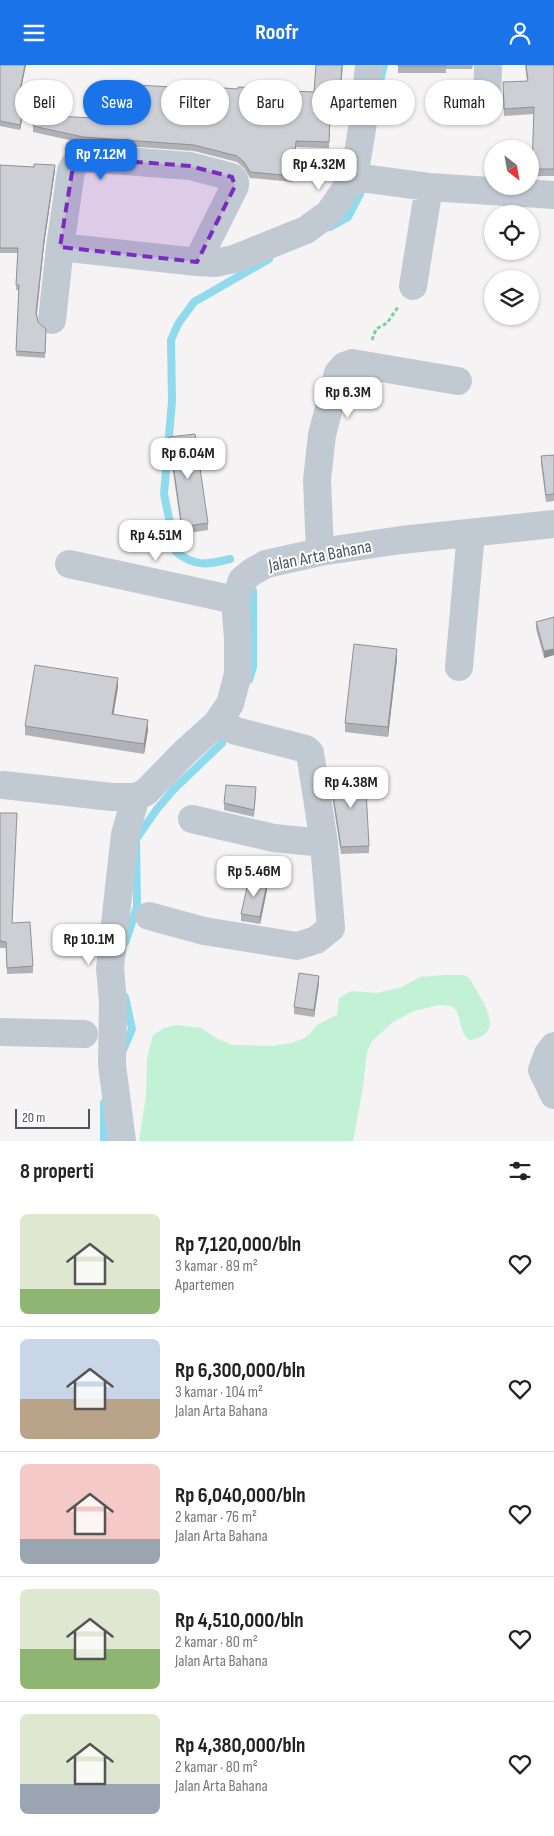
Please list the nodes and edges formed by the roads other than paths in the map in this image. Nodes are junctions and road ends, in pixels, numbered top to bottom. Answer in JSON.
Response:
{"nodes":[{"id":1,"x":369,"y":65,"type":"edge"},
{"id":2,"x":488,"y":65,"type":"edge"},
{"id":3,"x":488,"y":80,"type":"edge"},
{"id":4,"x":354,"y":177,"type":"junction"},
{"id":5,"x":428,"y":187,"type":"junction"},
{"id":6,"x":554,"y":195,"type":"edge"},
{"id":7,"x":60,"y":247,"type":"junction"},
{"id":8,"x":197,"y":262,"type":"junction"},
{"id":9,"x":413,"y":286,"type":"road end"},
{"id":10,"x":52,"y":321,"type":"dead end"},
{"id":11,"x":458,"y":381,"type":"dead end"},
{"id":12,"x":554,"y":524,"type":"edge"},
{"id":13,"x":471,"y":533,"type":"junction"},
{"id":14,"x":320,"y":552,"type":"junction"},
{"id":15,"x":68,"y":564,"type":"dead end"},
{"id":16,"x":235,"y":600,"type":"junction"},
{"id":17,"x":459,"y":667,"type":"dead end"},
{"id":18,"x":217,"y":723,"type":"junction"},
{"id":19,"x":4,"y":785,"type":"dead end"},
{"id":20,"x":136,"y":797,"type":"junction"},
{"id":21,"x":192,"y":819,"type":"dead end"},
{"id":22,"x":324,"y":843,"type":"junction"},
{"id":23,"x":149,"y":916,"type":"dead end"},
{"id":24,"x":0,"y":1032,"type":"edge"},
{"id":25,"x":84,"y":1034,"type":"dead end"},
{"id":26,"x":554,"y":1046,"type":"edge"},
{"id":27,"x":554,"y":1095,"type":"edge"},
{"id":28,"x":122,"y":1141,"type":"edge"}],
"edges":[{"from":1,"to":4,"type":"street"},
{"from":2,"to":3,"type":"street"},
{"from":4,"to":5,"type":"street"},
{"from":4,"to":8,"type":"street"},
{"from":5,"to":6,"type":"street"},
{"from":5,"to":9,"type":"street"},
{"from":7,"to":8,"type":"street"},
{"from":7,"to":8,"type":"street"},
{"from":7,"to":10,"type":"street"},
{"from":11,"to":14,"type":"street"},
{"from":12,"to":13,"type":"street","name":"Jalan Arta Bahana"},
{"from":13,"to":14,"type":"street","name":"Jalan Arta Bahana"},
{"from":13,"to":17,"type":"street"},
{"from":14,"to":16,"type":"street","name":"Jalan Arta Bahana"},
{"from":15,"to":16,"type":"street"},
{"from":16,"to":18,"type":"street","name":"Jalan Arta Bahana"},
{"from":18,"to":20,"type":"street","name":"Jalan Arta Bahana"},
{"from":18,"to":22,"type":"street"},
{"from":19,"to":20,"type":"street"},
{"from":20,"to":28,"type":"street"},
{"from":21,"to":22,"type":"street"},
{"from":22,"to":23,"type":"street"},
{"from":24,"to":25,"type":"street"},
{"from":26,"to":27,"type":"street"}]}
